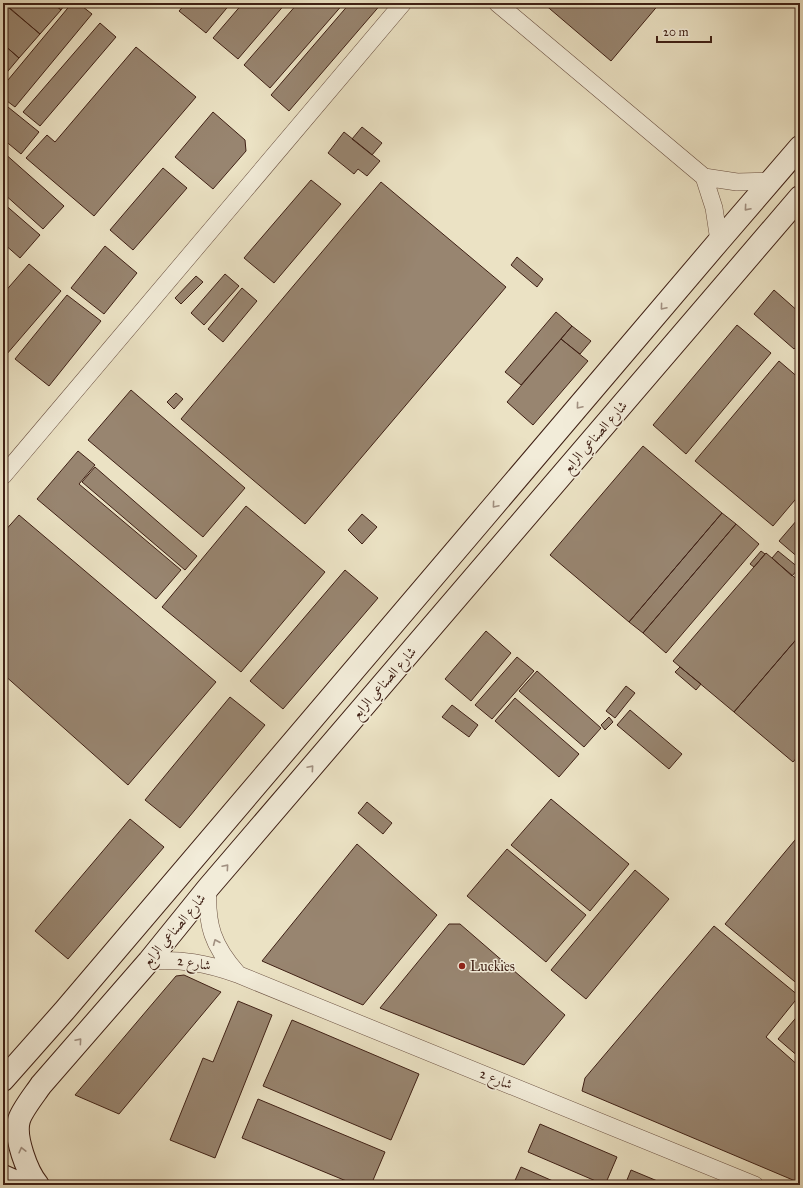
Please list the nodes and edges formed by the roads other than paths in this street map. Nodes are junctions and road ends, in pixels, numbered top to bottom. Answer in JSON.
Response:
{"nodes":[{"id":1,"x":403,"y":3,"type":"edge"},
{"id":2,"x":496,"y":3,"type":"edge"},
{"id":3,"x":800,"y":147,"type":"edge"},
{"id":4,"x":704,"y":177,"type":"junction"},
{"id":5,"x":771,"y":181,"type":"junction"},
{"id":6,"x":800,"y":197,"type":"edge"},
{"id":7,"x":719,"y":241,"type":"junction"},
{"id":8,"x":3,"y":476,"type":"edge"},
{"id":9,"x":208,"y":888,"type":"junction"},
{"id":10,"x":149,"y":961,"type":"junction"},
{"id":11,"x":237,"y":974,"type":"junction"},
{"id":12,"x":3,"y":1080,"type":"edge"},
{"id":13,"x":19,"y":1120,"type":"junction"},
{"id":14,"x":3,"y":1134,"type":"edge"},
{"id":15,"x":3,"y":1176,"type":"edge"},
{"id":16,"x":23,"y":1185,"type":"edge"},
{"id":17,"x":38,"y":1185,"type":"edge"},
{"id":18,"x":755,"y":1185,"type":"edge"}],
"edges":[{"from":1,"to":8,"type":"street"},
{"from":2,"to":4,"type":"street"},
{"from":3,"to":5,"type":"main road"},
{"from":4,"to":5,"type":"street"},
{"from":4,"to":7,"type":"street"},
{"from":5,"to":7,"type":"main road","one_way":true},
{"from":9,"to":6,"type":"main road","name":"شارع الصناعي الرابع","one_way":true},
{"from":7,"to":12,"type":"main road","one_way":true},
{"from":9,"to":10,"type":"main road","name":"شارع الصناعي الرابع"},
{"from":11,"to":9,"type":"street","name":"شارع 2","one_way":true},
{"from":10,"to":11,"type":"street","name":"شارع 2"},
{"from":13,"to":10,"type":"main road","name":"شارع الصناعي الرابع","one_way":true},
{"from":11,"to":18,"type":"street","name":"شارع 2"},
{"from":13,"to":14,"type":"main road"},
{"from":17,"to":13,"type":"main road","one_way":true},
{"from":15,"to":16,"type":"main road"}]}
